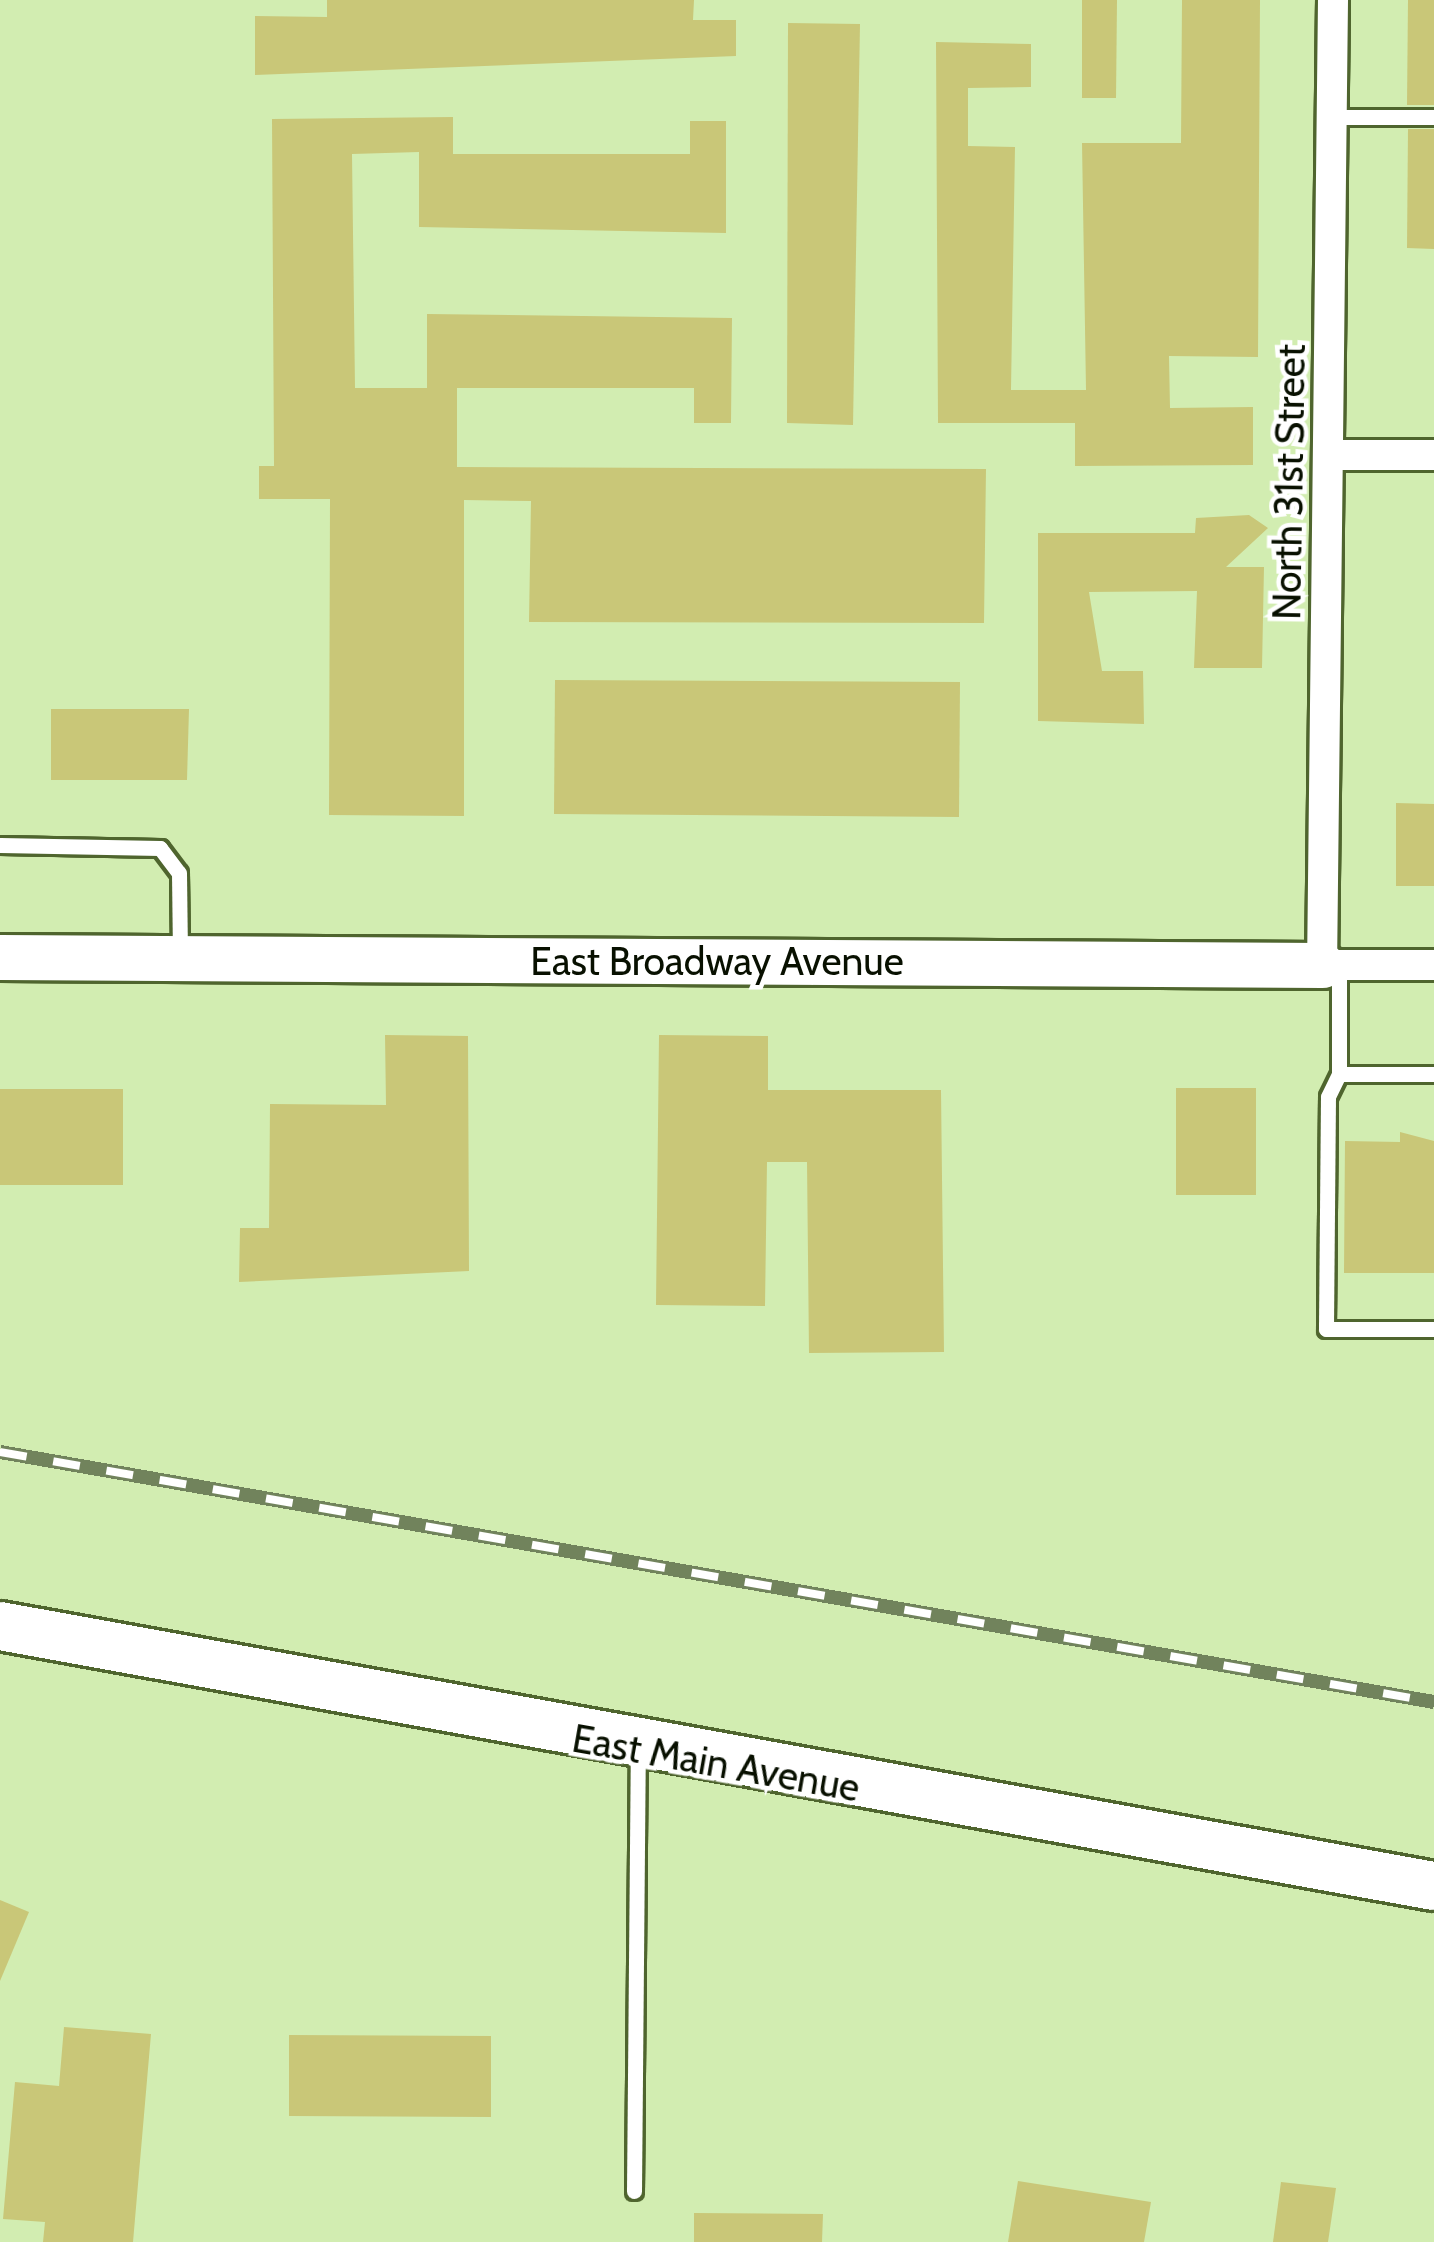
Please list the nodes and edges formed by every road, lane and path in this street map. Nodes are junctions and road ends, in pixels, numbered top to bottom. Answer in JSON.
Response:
{"nodes":[{"id":1,"x":1333,"y":0,"type":"edge"},
{"id":2,"x":1332,"y":117,"type":"junction"},
{"id":3,"x":1434,"y":117,"type":"edge"},
{"id":4,"x":1328,"y":455,"type":"junction"},
{"id":5,"x":1434,"y":455,"type":"edge"},
{"id":6,"x":0,"y":845,"type":"edge"},
{"id":7,"x":0,"y":957,"type":"edge"},
{"id":8,"x":180,"y":958,"type":"junction"},
{"id":9,"x":1331,"y":965,"type":"junction"},
{"id":10,"x":1434,"y":965,"type":"edge"},
{"id":11,"x":1339,"y":1074,"type":"junction"},
{"id":12,"x":1434,"y":1074,"type":"edge"},
{"id":13,"x":1434,"y":1329,"type":"edge"},
{"id":14,"x":0,"y":1626,"type":"edge"},
{"id":15,"x":638,"y":1750,"type":"junction"},
{"id":16,"x":1434,"y":1886,"type":"edge"},
{"id":17,"x":634,"y":2191,"type":"dead end"}],
"edges":[{"from":1,"to":2,"type":"street","name":"North 31st Street"},
{"from":2,"to":3,"type":"lane"},
{"from":2,"to":4,"type":"street","name":"North 31st Street"},
{"from":4,"to":5,"type":"street"},
{"from":4,"to":9,"type":"street","name":"North 31st Street"},
{"from":6,"to":8,"type":"lane"},
{"from":7,"to":8,"type":"street","name":"East Broadway Avenue"},
{"from":8,"to":9,"type":"street","name":"East Broadway Avenue"},
{"from":9,"to":10,"type":"street","name":"East Broadway Avenue"},
{"from":9,"to":11,"type":"lane"},
{"from":11,"to":12,"type":"lane"},
{"from":11,"to":13,"type":"lane"},
{"from":14,"to":15,"type":"main road","name":"East Main Avenue"},
{"from":15,"to":16,"type":"main road","name":"East Main Avenue"},
{"from":15,"to":17,"type":"lane"}]}
